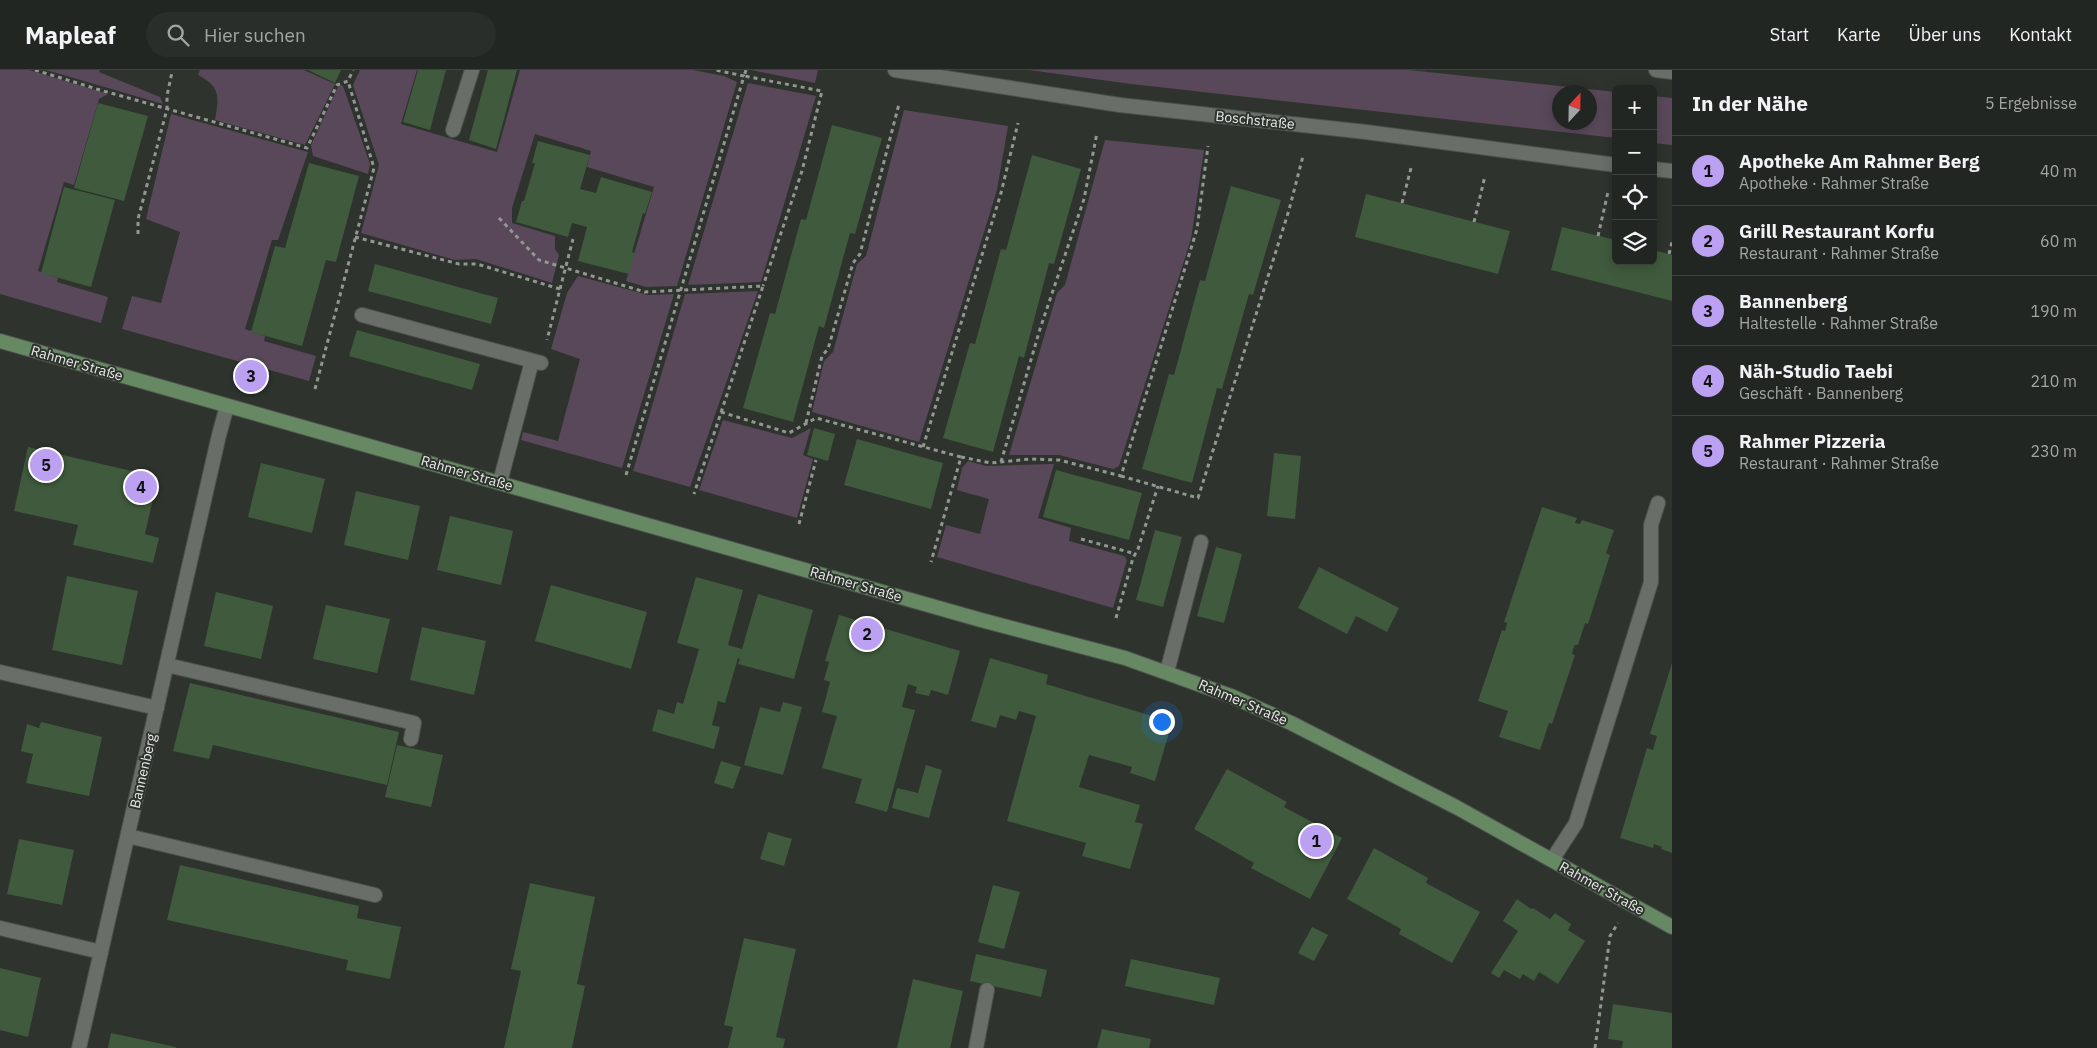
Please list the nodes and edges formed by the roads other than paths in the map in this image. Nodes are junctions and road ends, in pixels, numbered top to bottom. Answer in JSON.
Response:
{"nodes":[{"id":1,"x":472,"y":70,"type":"edge"},
{"id":2,"x":896,"y":70,"type":"edge"},
{"id":3,"x":1656,"y":70,"type":"edge"},
{"id":4,"x":1672,"y":72,"type":"edge"},
{"id":5,"x":453,"y":130,"type":"dead end"},
{"id":6,"x":1612,"y":163,"type":"edge"},
{"id":7,"x":1657,"y":170,"type":"edge"},
{"id":8,"x":1672,"y":172,"type":"edge"},
{"id":9,"x":362,"y":315,"type":"dead end"},
{"id":10,"x":0,"y":341,"type":"edge"},
{"id":11,"x":227,"y":406,"type":"junction"},
{"id":12,"x":500,"y":482,"type":"junction"},
{"id":13,"x":1658,"y":503,"type":"dead end"},
{"id":14,"x":1201,"y":542,"type":"dead end"},
{"id":15,"x":166,"y":665,"type":"junction"},
{"id":16,"x":0,"y":672,"type":"edge"},
{"id":17,"x":1167,"y":672,"type":"junction"},
{"id":18,"x":157,"y":708,"type":"junction"},
{"id":19,"x":411,"y":739,"type":"dead end"},
{"id":20,"x":128,"y":836,"type":"junction"},
{"id":21,"x":1552,"y":860,"type":"junction"},
{"id":22,"x":375,"y":895,"type":"dead end"},
{"id":23,"x":1672,"y":927,"type":"edge"},
{"id":24,"x":0,"y":928,"type":"edge"},
{"id":25,"x":101,"y":952,"type":"junction"},
{"id":26,"x":987,"y":990,"type":"dead end"},
{"id":27,"x":79,"y":1048,"type":"edge"},
{"id":28,"x":976,"y":1048,"type":"edge"}],
"edges":[{"from":1,"to":5,"type":"street"},
{"from":2,"to":6,"type":"street","name":"Boschstraße"},
{"from":3,"to":4,"type":"street"},
{"from":7,"to":8,"type":"street"},
{"from":9,"to":12,"type":"street"},
{"from":10,"to":11,"type":"main road","name":"Rahmer Straße"},
{"from":11,"to":12,"type":"main road","name":"Rahmer Straße"},
{"from":11,"to":15,"type":"street","name":"Bannenberg"},
{"from":12,"to":17,"type":"main road","name":"Rahmer Straße"},
{"from":13,"to":21,"type":"street"},
{"from":14,"to":17,"type":"street"},
{"from":15,"to":18,"type":"street","name":"Bannenberg"},
{"from":15,"to":19,"type":"street"},
{"from":16,"to":18,"type":"street"},
{"from":17,"to":21,"type":"main road","name":"Rahmer Straße"},
{"from":18,"to":20,"type":"street","name":"Bannenberg"},
{"from":20,"to":22,"type":"street"},
{"from":20,"to":25,"type":"street","name":"Bannenberg"},
{"from":21,"to":23,"type":"main road","name":"Rahmer Straße"},
{"from":24,"to":25,"type":"street"},
{"from":25,"to":27,"type":"street","name":"Bannenberg"},
{"from":26,"to":28,"type":"street"}]}
